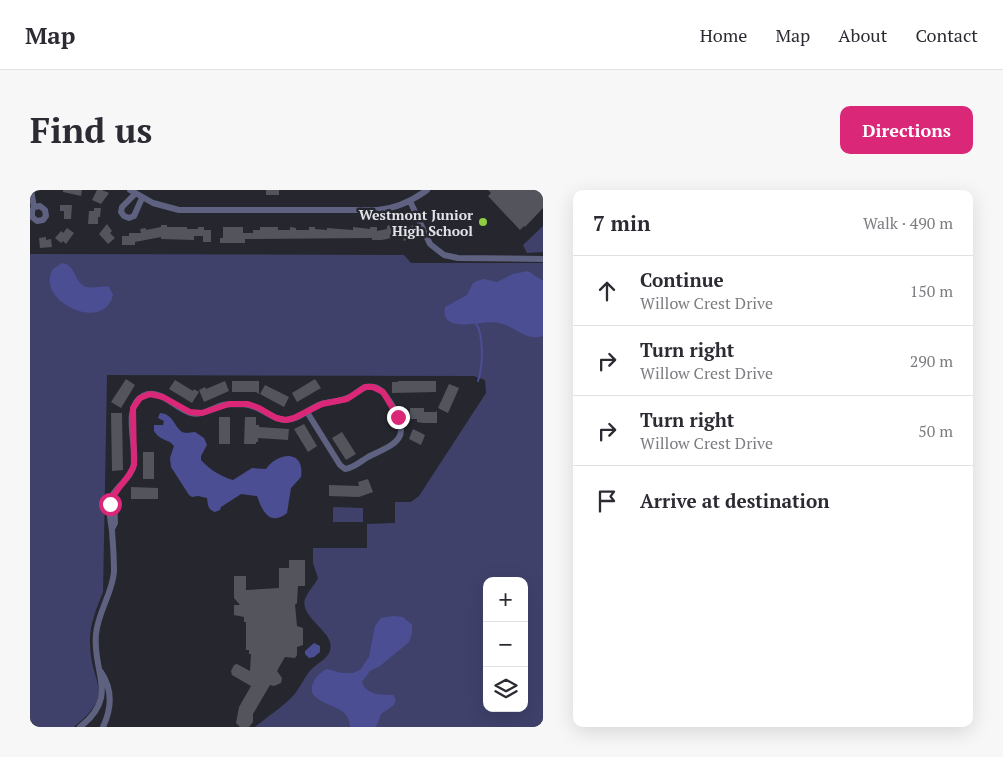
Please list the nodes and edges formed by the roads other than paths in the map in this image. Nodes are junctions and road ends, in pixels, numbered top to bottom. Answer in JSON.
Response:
{"nodes":[{"id":1,"x":31,"y":190,"type":"edge"},
{"id":2,"x":427,"y":190,"type":"edge"},
{"id":3,"x":132,"y":192,"type":"edge"},
{"id":4,"x":142,"y":198,"type":"junction"},
{"id":5,"x":410,"y":201,"type":"junction"},
{"id":6,"x":34,"y":208,"type":"dead end"},
{"id":7,"x":543,"y":259,"type":"edge"},
{"id":8,"x":307,"y":412,"type":"junction"},
{"id":9,"x":101,"y":671,"type":"junction"},
{"id":10,"x":80,"y":727,"type":"edge"},
{"id":11,"x":103,"y":727,"type":"edge"}],
"edges":[{"from":1,"to":6,"type":"street"},
{"from":2,"to":5,"type":"street"},
{"from":3,"to":4,"type":"street"},
{"from":3,"to":4,"type":"street"},
{"from":4,"to":5,"type":"street"},
{"from":5,"to":7,"type":"street"},
{"from":8,"to":8,"type":"street"},
{"from":8,"to":9,"type":"street"},
{"from":9,"to":10,"type":"street"},
{"from":9,"to":11,"type":"street"}]}
